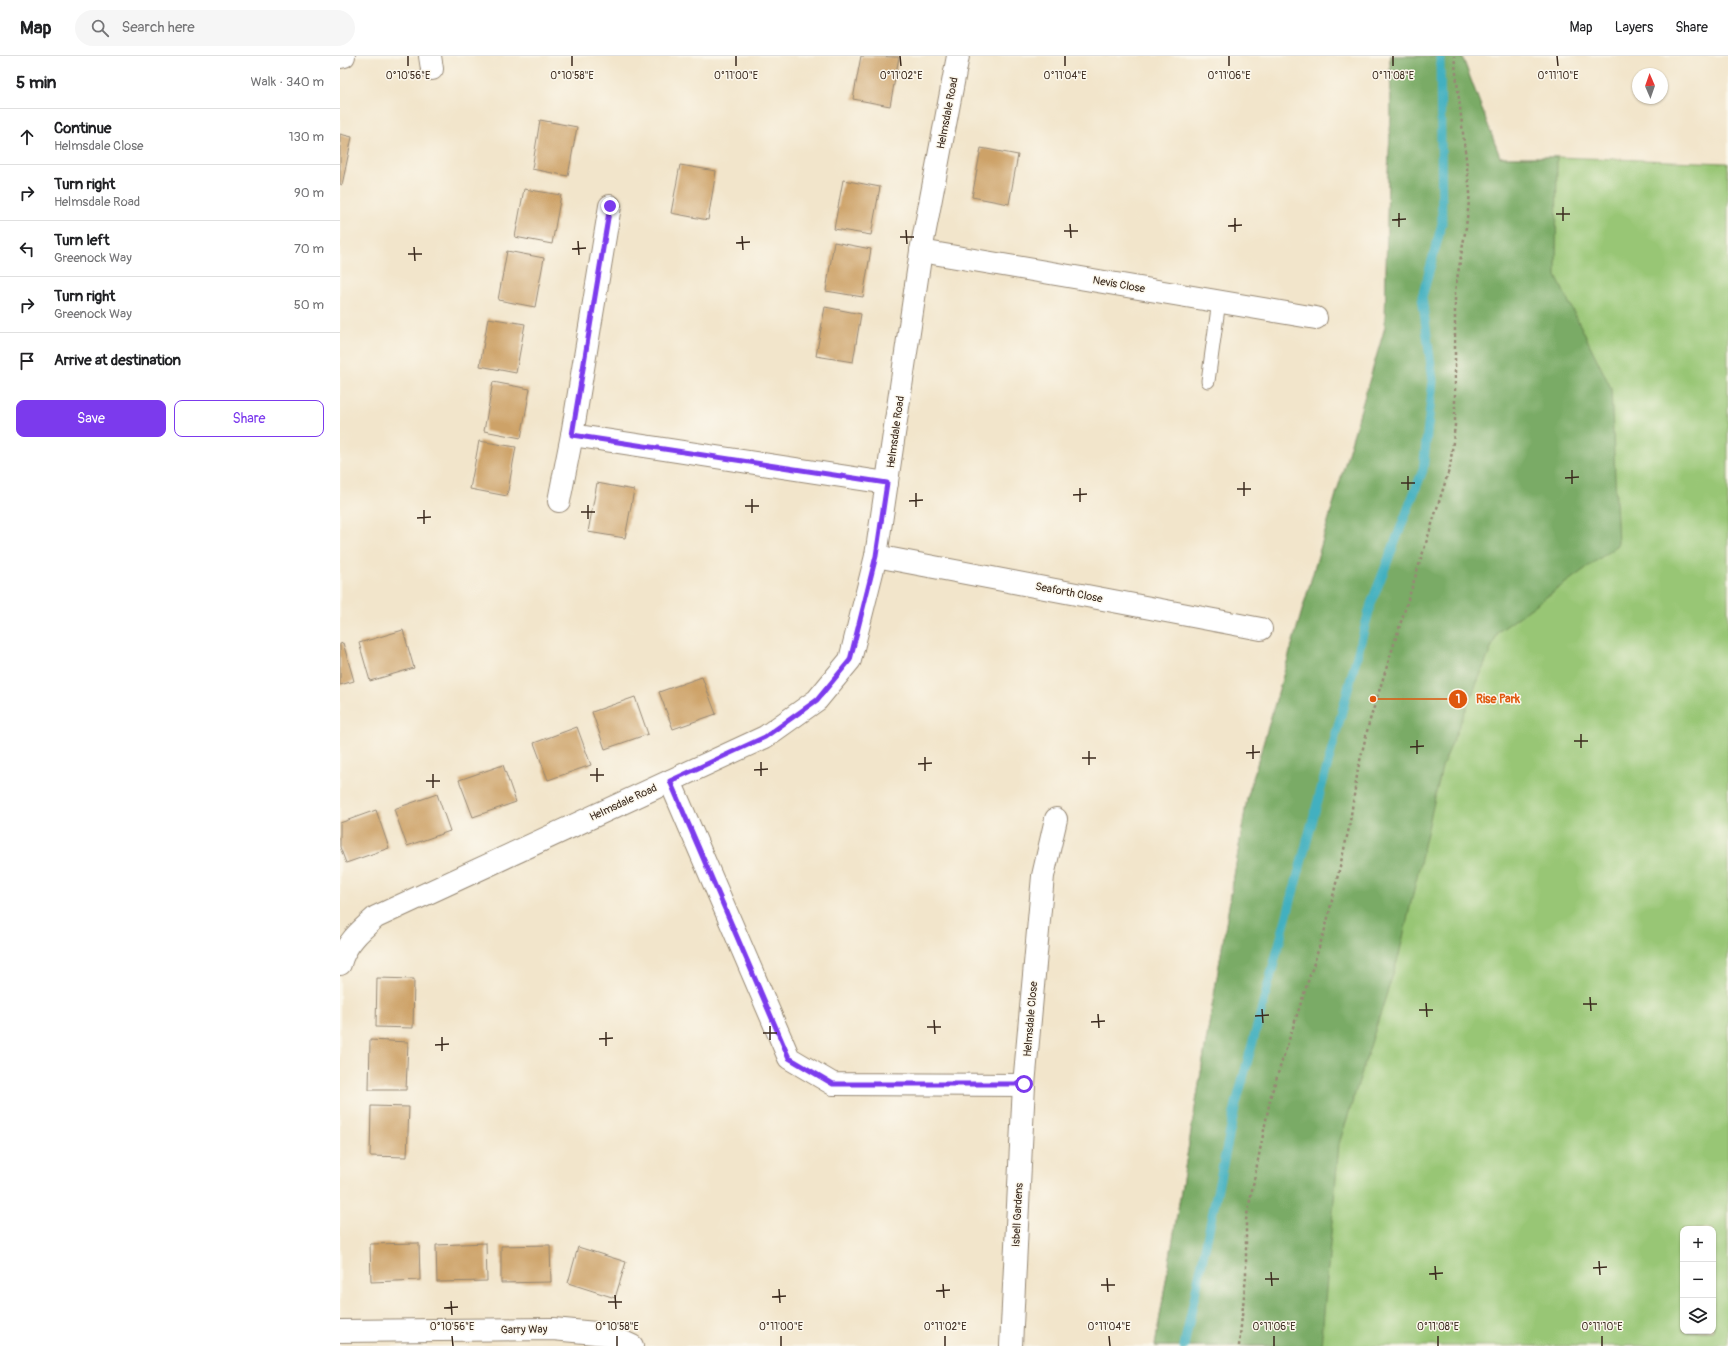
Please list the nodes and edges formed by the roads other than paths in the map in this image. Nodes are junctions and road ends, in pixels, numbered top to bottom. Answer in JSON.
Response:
{"nodes":[{"id":1,"x":344,"y":56,"type":"edge"},
{"id":2,"x":958,"y":56,"type":"edge"},
{"id":3,"x":340,"y":57,"type":"edge"},
{"id":4,"x":610,"y":206,"type":"dead end"},
{"id":5,"x":921,"y":251,"type":"junction"},
{"id":6,"x":1219,"y":301,"type":"junction"},
{"id":7,"x":1316,"y":318,"type":"dead end"},
{"id":8,"x":1208,"y":381,"type":"dead end"},
{"id":9,"x":572,"y":435,"type":"junction"},
{"id":10,"x":887,"y":483,"type":"junction"},
{"id":11,"x":559,"y":501,"type":"dead end"},
{"id":12,"x":876,"y":556,"type":"junction"},
{"id":13,"x":1261,"y":629,"type":"dead end"},
{"id":14,"x":670,"y":781,"type":"junction"},
{"id":15,"x":1056,"y":820,"type":"dead end"},
{"id":16,"x":340,"y":964,"type":"edge"},
{"id":17,"x":1024,"y":1084,"type":"junction"},
{"id":18,"x":340,"y":1331,"type":"edge"},
{"id":19,"x":632,"y":1346,"type":"edge"},
{"id":20,"x":1011,"y":1346,"type":"edge"}],
"edges":[{"from":1,"to":3,"type":"street"},
{"from":2,"to":5,"type":"street","name":"Helmsdale Road"},
{"from":4,"to":9,"type":"street"},
{"from":5,"to":6,"type":"street","name":"Nevis Close"},
{"from":5,"to":10,"type":"street","name":"Helmsdale Road"},
{"from":6,"to":7,"type":"street","name":"Nevis Close"},
{"from":6,"to":8,"type":"lane"},
{"from":9,"to":10,"type":"street"},
{"from":9,"to":11,"type":"street"},
{"from":10,"to":12,"type":"street","name":"Helmsdale Road"},
{"from":12,"to":13,"type":"street","name":"Seaforth Close"},
{"from":12,"to":14,"type":"street","name":"Helmsdale Road"},
{"from":14,"to":16,"type":"street","name":"Helmsdale Road"},
{"from":14,"to":17,"type":"street"},
{"from":15,"to":17,"type":"street","name":"Helmsdale Close"},
{"from":17,"to":20,"type":"street","name":"Isbell Gardens"},
{"from":18,"to":19,"type":"street","name":"Garry Way"}]}
